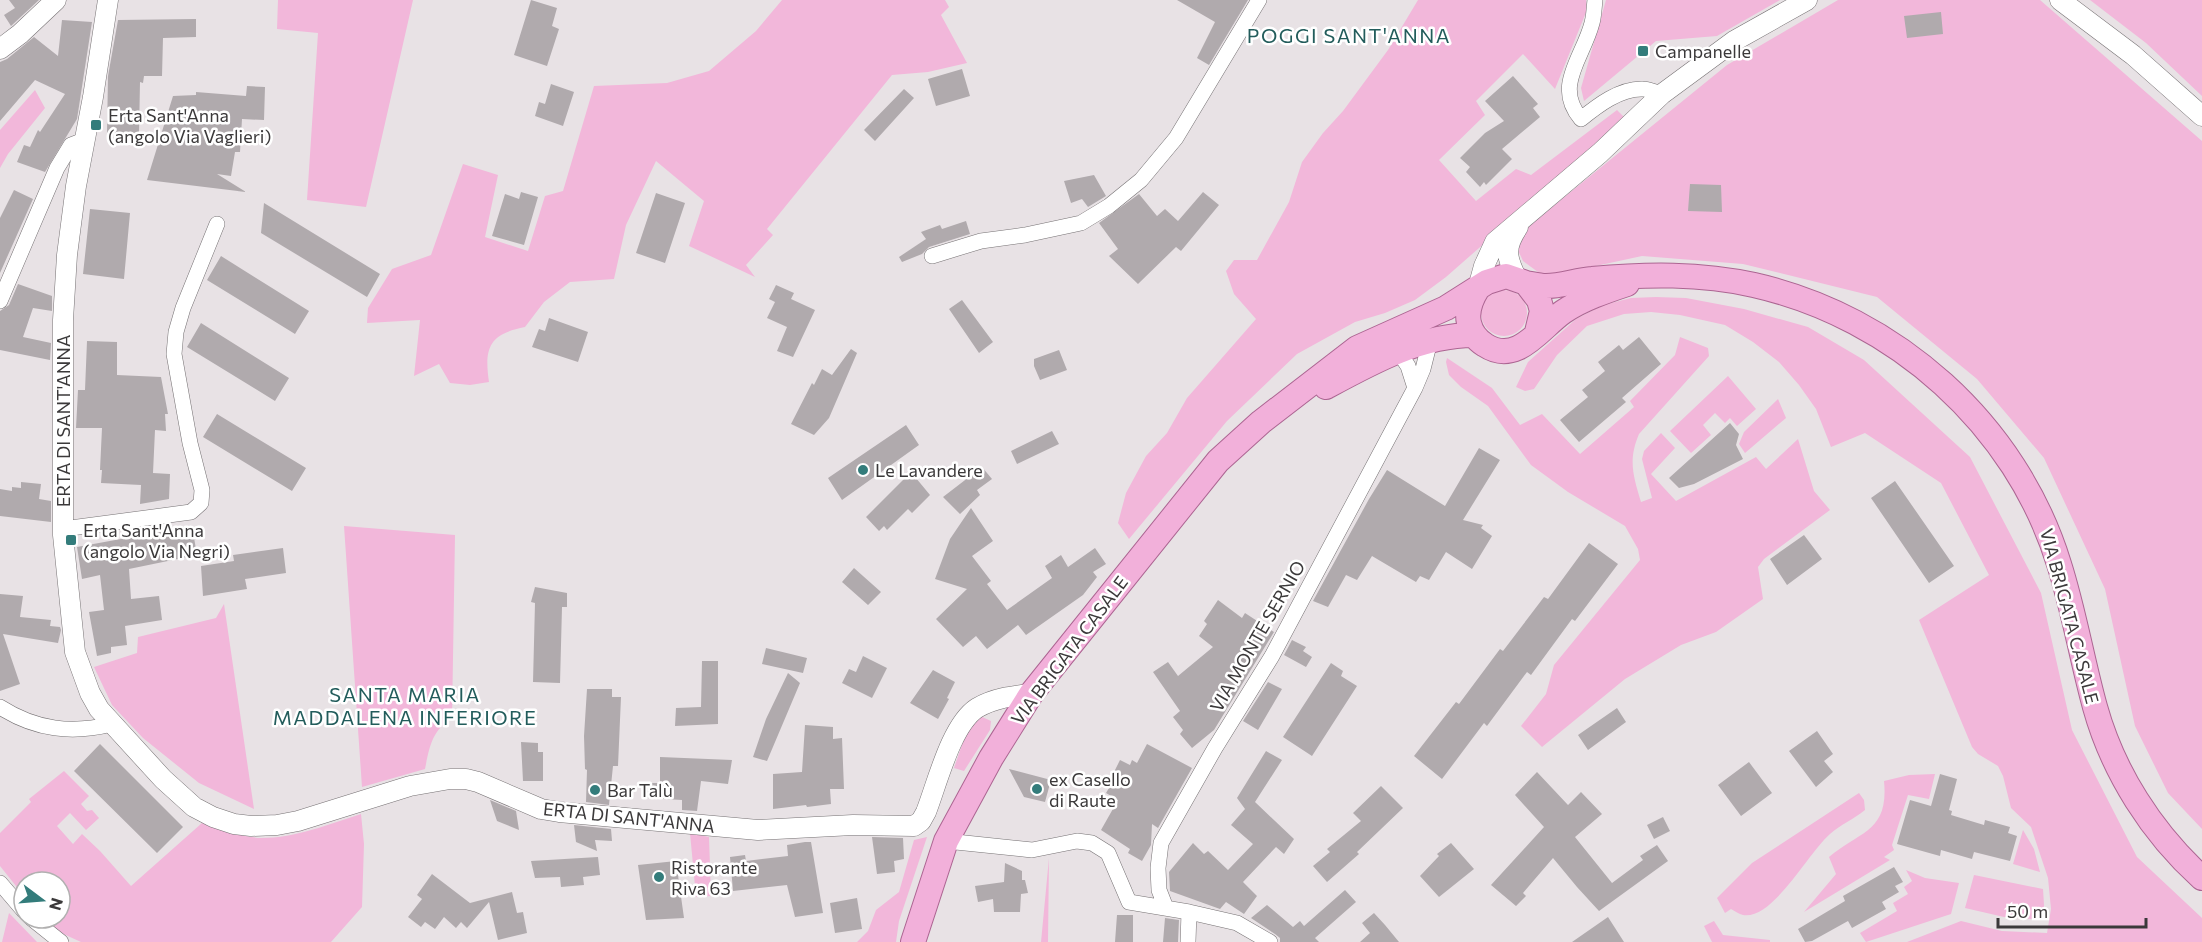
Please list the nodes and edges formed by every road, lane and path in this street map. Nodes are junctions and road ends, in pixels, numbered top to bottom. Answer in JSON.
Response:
{"nodes":[{"id":1,"x":56,"y":0,"type":"edge"},
{"id":2,"x":108,"y":0,"type":"edge"},
{"id":3,"x":1259,"y":0,"type":"edge"},
{"id":4,"x":1595,"y":0,"type":"edge"},
{"id":5,"x":1807,"y":0,"type":"edge"},
{"id":6,"x":2060,"y":0,"type":"edge"},
{"id":7,"x":0,"y":48,"type":"edge"},
{"id":8,"x":1662,"y":94,"type":"junction"},
{"id":9,"x":2202,"y":116,"type":"edge"},
{"id":10,"x":84,"y":140,"type":"junction"},
{"id":11,"x":1524,"y":218,"type":"junction"},
{"id":12,"x":217,"y":224,"type":"dead end"},
{"id":13,"x":932,"y":256,"type":"dead end"},
{"id":14,"x":1655,"y":275,"type":"junction"},
{"id":15,"x":1521,"y":281,"type":"junction"},
{"id":16,"x":1478,"y":288,"type":"junction"},
{"id":17,"x":0,"y":301,"type":"edge"},
{"id":18,"x":1537,"y":332,"type":"junction"},
{"id":19,"x":1474,"y":335,"type":"junction"},
{"id":20,"x":1430,"y":341,"type":"junction"},
{"id":21,"x":1398,"y":351,"type":"junction"},
{"id":22,"x":1415,"y":388,"type":"junction"},
{"id":23,"x":1261,"y":422,"type":"junction"},
{"id":24,"x":63,"y":529,"type":"junction"},
{"id":25,"x":1031,"y":694,"type":"junction"},
{"id":26,"x":0,"y":707,"type":"edge"},
{"id":27,"x":112,"y":724,"type":"junction"},
{"id":28,"x":946,"y":841,"type":"junction"},
{"id":29,"x":2202,"y":878,"type":"edge"},
{"id":30,"x":0,"y":883,"type":"edge"},
{"id":31,"x":12,"y":897,"type":"edge"},
{"id":32,"x":1166,"y":908,"type":"junction"},
{"id":33,"x":1189,"y":912,"type":"junction"},
{"id":34,"x":46,"y":930,"type":"edge"},
{"id":35,"x":61,"y":942,"type":"edge"},
{"id":36,"x":912,"y":942,"type":"edge"},
{"id":37,"x":1188,"y":942,"type":"edge"},
{"id":38,"x":1270,"y":942,"type":"edge"}],
"edges":[{"from":1,"to":7,"type":"street"},
{"from":2,"to":10,"type":"street","name":"ERTA DI SANT'ANNA"},
{"from":3,"to":13,"type":"street"},
{"from":4,"to":8,"type":"street"},
{"from":5,"to":8,"type":"street"},
{"from":6,"to":9,"type":"street"},
{"from":8,"to":11,"type":"street"},
{"from":10,"to":17,"type":"street"},
{"from":10,"to":24,"type":"street","name":"ERTA DI SANT'ANNA"},
{"from":11,"to":15,"type":"street"},
{"from":11,"to":16,"type":"street"},
{"from":12,"to":24,"type":"street"},
{"from":14,"to":15,"type":"main road","name":"VIA BRIGATA CASALE"},
{"from":14,"to":18,"type":"main road","name":"VIA BRIGATA CASALE"},
{"from":14,"to":29,"type":"main road","name":"VIA BRIGATA CASALE"},
{"from":15,"to":16,"type":"main road","name":"VIA BRIGATA CASALE"},
{"from":15,"to":18,"type":"main road"},
{"from":16,"to":19,"type":"main road"},
{"from":16,"to":21,"type":"street"},
{"from":16,"to":23,"type":"main road","name":"VIA BRIGATA CASALE"},
{"from":18,"to":19,"type":"main road","name":"VIA BRIGATA CASALE"},
{"from":19,"to":20,"type":"main road","name":"VIA BRIGATA CASALE"},
{"from":20,"to":21,"type":"main road","name":"VIA BRIGATA CASALE"},
{"from":20,"to":22,"type":"street","name":"VIA MONTE SERNIO"},
{"from":21,"to":22,"type":"street"},
{"from":21,"to":23,"type":"main road","name":"VIA BRIGATA CASALE"},
{"from":22,"to":32,"type":"street","name":"VIA MONTE SERNIO"},
{"from":23,"to":25,"type":"main road","name":"VIA BRIGATA CASALE"},
{"from":24,"to":27,"type":"street","name":"ERTA DI SANT'ANNA"},
{"from":25,"to":27,"type":"street","name":"ERTA DI SANT'ANNA"},
{"from":25,"to":28,"type":"main road","name":"VIA BRIGATA CASALE"},
{"from":26,"to":27,"type":"street"},
{"from":28,"to":32,"type":"street"},
{"from":28,"to":36,"type":"main road","name":"VIA BRIGATA CASALE"},
{"from":30,"to":31,"type":"street"},
{"from":32,"to":33,"type":"street"},
{"from":33,"to":37,"type":"street"},
{"from":33,"to":38,"type":"street"},
{"from":34,"to":35,"type":"street"}]}
